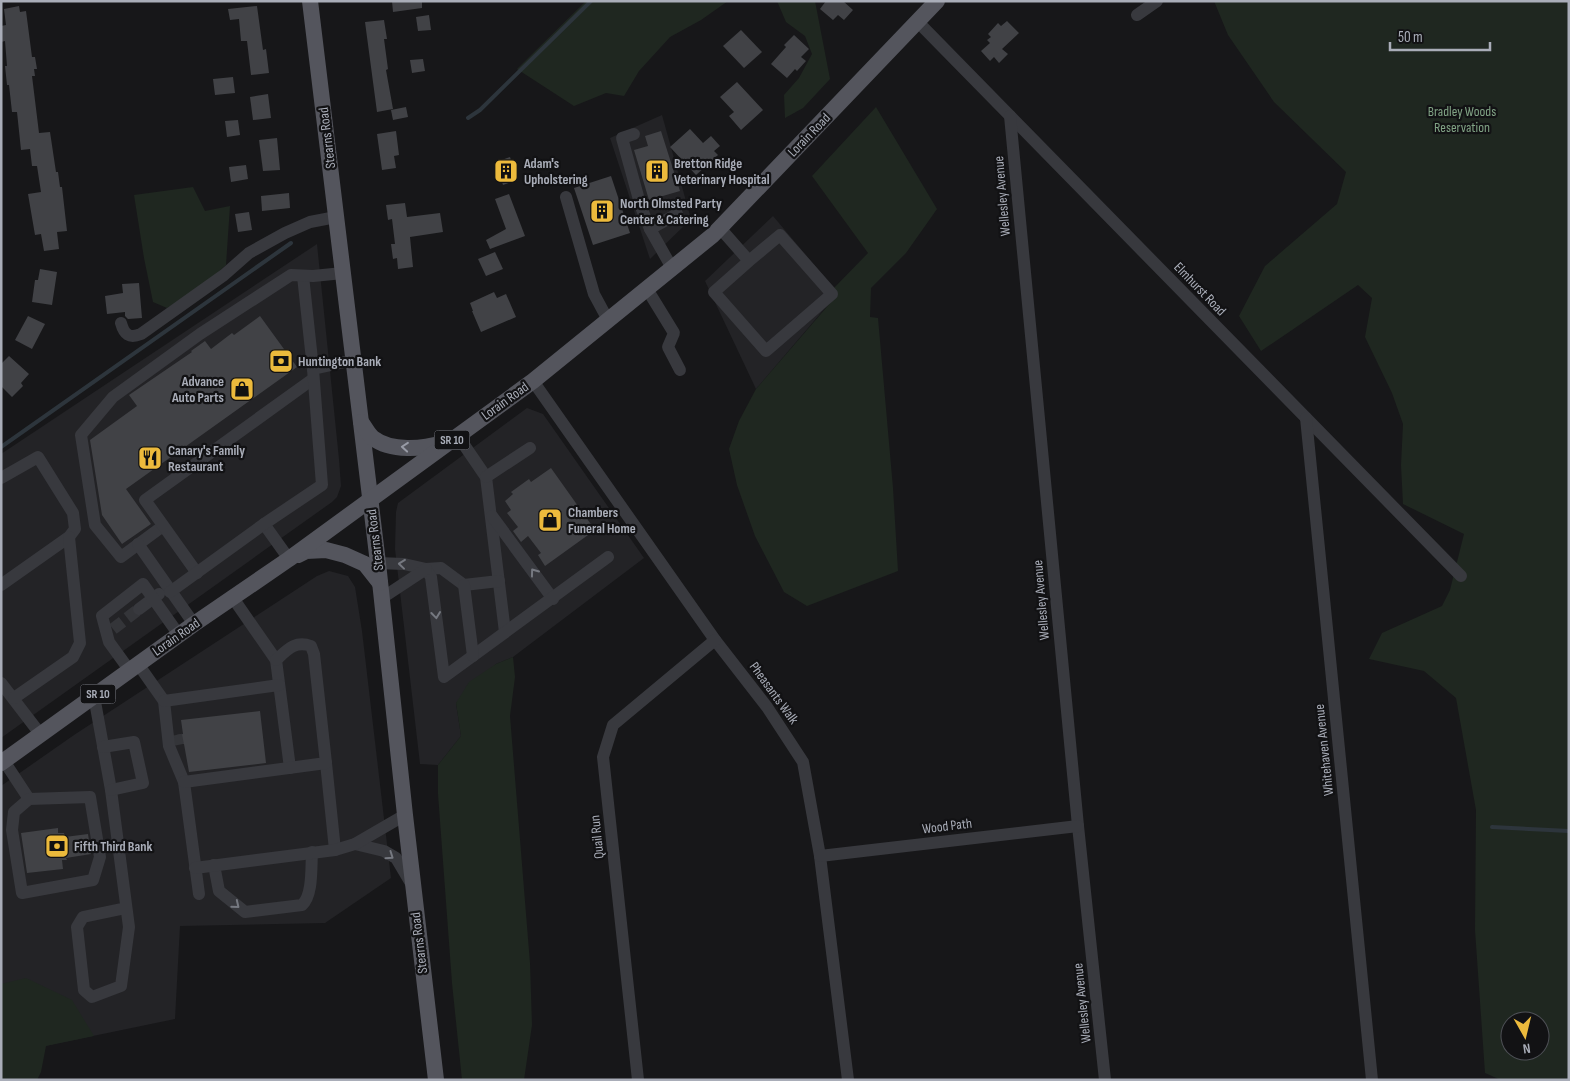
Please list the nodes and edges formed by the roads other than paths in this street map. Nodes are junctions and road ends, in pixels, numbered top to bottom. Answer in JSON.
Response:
{"nodes":[{"id":1,"x":310,"y":1,"type":"edge"},
{"id":2,"x":937,"y":1,"type":"edge"},
{"id":3,"x":1157,"y":1,"type":"edge"},
{"id":4,"x":1137,"y":15,"type":"dead end"},
{"id":5,"x":918,"y":22,"type":"junction"},
{"id":6,"x":1010,"y":116,"type":"junction"},
{"id":7,"x":634,"y":134,"type":"dead end"},
{"id":8,"x":566,"y":197,"type":"dead end"},
{"id":9,"x":677,"y":214,"type":"dead end"},
{"id":10,"x":336,"y":217,"type":"junction"},
{"id":11,"x":720,"y":228,"type":"junction"},
{"id":12,"x":650,"y":229,"type":"junction"},
{"id":13,"x":749,"y":262,"type":"junction"},
{"id":14,"x":672,"y":268,"type":"junction"},
{"id":15,"x":343,"y":273,"type":"junction"},
{"id":16,"x":303,"y":276,"type":"junction"},
{"id":17,"x":647,"y":288,"type":"junction"},
{"id":18,"x":608,"y":320,"type":"junction"},
{"id":19,"x":121,"y":323,"type":"dead end"},
{"id":20,"x":354,"y":360,"type":"junction"},
{"id":21,"x":680,"y":370,"type":"dead end"},
{"id":22,"x":313,"y":374,"type":"junction"},
{"id":23,"x":533,"y":381,"type":"junction"},
{"id":24,"x":1306,"y":418,"type":"junction"},
{"id":25,"x":361,"y":421,"type":"junction"},
{"id":26,"x":455,"y":438,"type":"junction"},
{"id":27,"x":530,"y":448,"type":"dead end"},
{"id":28,"x":486,"y":477,"type":"junction"},
{"id":29,"x":1,"y":478,"type":"edge"},
{"id":30,"x":370,"y":500,"type":"junction"},
{"id":31,"x":491,"y":514,"type":"junction"},
{"id":32,"x":264,"y":524,"type":"junction"},
{"id":33,"x":163,"y":526,"type":"junction"},
{"id":34,"x":69,"y":537,"type":"junction"},
{"id":35,"x":138,"y":544,"type":"junction"},
{"id":36,"x":608,"y":557,"type":"dead end"},
{"id":37,"x":289,"y":559,"type":"junction"},
{"id":38,"x":378,"y":563,"type":"junction"},
{"id":39,"x":426,"y":569,"type":"junction"},
{"id":40,"x":197,"y":573,"type":"junction"},
{"id":41,"x":1461,"y":576,"type":"dead end"},
{"id":42,"x":500,"y":581,"type":"junction"},
{"id":43,"x":1,"y":585,"type":"edge"},
{"id":44,"x":464,"y":585,"type":"junction"},
{"id":45,"x":169,"y":590,"type":"junction"},
{"id":46,"x":381,"y":590,"type":"junction"},
{"id":47,"x":233,"y":598,"type":"junction"},
{"id":48,"x":153,"y":599,"type":"junction"},
{"id":49,"x":552,"y":599,"type":"junction"},
{"id":50,"x":139,"y":610,"type":"tunnel mouth"},
{"id":51,"x":194,"y":624,"type":"junction"},
{"id":52,"x":505,"y":632,"type":"junction"},
{"id":53,"x":179,"y":635,"type":"junction"},
{"id":54,"x":715,"y":640,"type":"junction"},
{"id":55,"x":473,"y":656,"type":"junction"},
{"id":56,"x":276,"y":660,"type":"junction"},
{"id":57,"x":134,"y":667,"type":"junction"},
{"id":58,"x":1,"y":683,"type":"edge"},
{"id":59,"x":279,"y":685,"type":"junction"},
{"id":60,"x":94,"y":696,"type":"junction"},
{"id":61,"x":14,"y":698,"type":"junction"},
{"id":62,"x":164,"y":702,"type":"junction"},
{"id":63,"x":166,"y":718,"type":"junction"},
{"id":64,"x":41,"y":735,"type":"junction"},
{"id":65,"x":103,"y":747,"type":"junction"},
{"id":66,"x":176,"y":761,"type":"junction"},
{"id":67,"x":2,"y":762,"type":"edge"},
{"id":68,"x":326,"y":763,"type":"junction"},
{"id":69,"x":290,"y":768,"type":"junction"},
{"id":70,"x":184,"y":782,"type":"junction"},
{"id":71,"x":111,"y":790,"type":"junction"},
{"id":72,"x":29,"y":799,"type":"junction"},
{"id":73,"x":405,"y":815,"type":"junction"},
{"id":74,"x":1078,"y":826,"type":"junction"},
{"id":75,"x":355,"y":844,"type":"junction"},
{"id":76,"x":335,"y":850,"type":"junction"},
{"id":77,"x":312,"y":852,"type":"junction"},
{"id":78,"x":820,"y":856,"type":"junction"},
{"id":79,"x":214,"y":865,"type":"junction"},
{"id":80,"x":195,"y":868,"type":"junction"},
{"id":81,"x":413,"y":886,"type":"junction"},
{"id":82,"x":199,"y":894,"type":"dead end"},
{"id":83,"x":126,"y":908,"type":"junction"},
{"id":84,"x":436,"y":1080,"type":"edge"},
{"id":85,"x":638,"y":1080,"type":"edge"},
{"id":86,"x":848,"y":1080,"type":"edge"},
{"id":87,"x":1105,"y":1080,"type":"edge"},
{"id":88,"x":1372,"y":1080,"type":"edge"}],
"edges":[{"from":1,"to":10,"type":"main road","name":"Stearns Road"},
{"from":2,"to":5,"type":"main road","name":"Lorain Road","number":"SR 10"},
{"from":3,"to":4,"type":"street"},
{"from":5,"to":6,"type":"street","name":"Elmhurst Road"},
{"from":5,"to":11,"type":"main road","name":"Lorain Road","number":"SR 10"},
{"from":6,"to":24,"type":"street","name":"Elmhurst Road"},
{"from":6,"to":74,"type":"street","name":"Wellesley Avenue"},
{"from":7,"to":12,"type":"street"},
{"from":8,"to":18,"type":"street"},
{"from":9,"to":12,"type":"street"},
{"from":10,"to":15,"type":"main road","name":"Stearns Road"},
{"from":10,"to":19,"type":"street"},
{"from":11,"to":13,"type":"street"},
{"from":11,"to":14,"type":"main road","name":"Lorain Road","number":"SR 10"},
{"from":12,"to":14,"type":"street"},
{"from":13,"to":13,"type":"street"},
{"from":14,"to":17,"type":"main road","name":"Lorain Road","number":"SR 10"},
{"from":15,"to":16,"type":"street"},
{"from":15,"to":20,"type":"main road","name":"Stearns Road"},
{"from":16,"to":22,"type":"street"},
{"from":16,"to":35,"type":"street"},
{"from":17,"to":18,"type":"main road","name":"Lorain Road","number":"SR 10"},
{"from":17,"to":21,"type":"street"},
{"from":18,"to":23,"type":"main road","name":"Lorain Road","number":"SR 10"},
{"from":20,"to":22,"type":"street"},
{"from":20,"to":25,"type":"main road","name":"Stearns Road"},
{"from":22,"to":32,"type":"street"},
{"from":22,"to":33,"type":"street"},
{"from":23,"to":26,"type":"main road","name":"Lorain Road","number":"SR 10"},
{"from":23,"to":54,"type":"street","name":"Pheasants Walk"},
{"from":24,"to":41,"type":"street","name":"Elmhurst Road"},
{"from":24,"to":88,"type":"street","name":"Whitehaven Avenue"},
{"from":26,"to":25,"type":"main road","one_way":true},
{"from":25,"to":30,"type":"main road","name":"Stearns Road"},
{"from":26,"to":28,"type":"street"},
{"from":26,"to":30,"type":"main road","name":"Lorain Road","number":"SR 10"},
{"from":27,"to":28,"type":"street"},
{"from":28,"to":31,"type":"street"},
{"from":29,"to":34,"type":"street"},
{"from":30,"to":37,"type":"main road","name":"Lorain Road","number":"SR 10"},
{"from":30,"to":38,"type":"main road","name":"Stearns Road"},
{"from":31,"to":42,"type":"street"},
{"from":49,"to":31,"type":"street","one_way":true},
{"from":32,"to":37,"type":"street"},
{"from":32,"to":40,"type":"street"},
{"from":33,"to":35,"type":"street"},
{"from":33,"to":40,"type":"street"},
{"from":34,"to":43,"type":"street"},
{"from":34,"to":61,"type":"street"},
{"from":35,"to":45,"type":"street"},
{"from":36,"to":49,"type":"street"},
{"from":37,"to":46,"type":"main road"},
{"from":37,"to":47,"type":"main road","name":"Lorain Road","number":"SR 10"},
{"from":39,"to":38,"type":"street","one_way":true},
{"from":38,"to":46,"type":"main road","name":"Stearns Road"},
{"from":39,"to":44,"type":"street"},
{"from":39,"to":46,"type":"street"},
{"from":39,"to":55,"type":"street","one_way":true},
{"from":40,"to":45,"type":"street"},
{"from":42,"to":44,"type":"street"},
{"from":42,"to":52,"type":"street"},
{"from":44,"to":55,"type":"street"},
{"from":45,"to":48,"type":"street"},
{"from":45,"to":51,"type":"street"},
{"from":46,"to":73,"type":"main road","name":"Stearns Road"},
{"from":47,"to":51,"type":"main road","name":"Lorain Road","number":"SR 10"},
{"from":47,"to":56,"type":"street"},
{"from":48,"to":50,"type":"street"},
{"from":48,"to":53,"type":"street"},
{"from":48,"to":57,"type":"street"},
{"from":49,"to":52,"type":"street"},
{"from":51,"to":53,"type":"main road","name":"Lorain Road","number":"SR 10"},
{"from":52,"to":55,"type":"street"},
{"from":53,"to":57,"type":"main road","name":"Lorain Road","number":"SR 10"},
{"from":54,"to":78,"type":"street","name":"Pheasants Walk"},
{"from":54,"to":85,"type":"street","name":"Quail Run"},
{"from":56,"to":59,"type":"street"},
{"from":56,"to":68,"type":"street"},
{"from":57,"to":60,"type":"main road","name":"Lorain Road","number":"SR 10"},
{"from":57,"to":62,"type":"street"},
{"from":58,"to":61,"type":"street"},
{"from":59,"to":62,"type":"street"},
{"from":59,"to":69,"type":"street"},
{"from":60,"to":64,"type":"main road","name":"Lorain Road","number":"SR 10"},
{"from":60,"to":65,"type":"street"},
{"from":61,"to":64,"type":"street"},
{"from":62,"to":63,"type":"street"},
{"from":63,"to":66,"type":"street"},
{"from":63,"to":66,"type":"street"},
{"from":64,"to":67,"type":"main road","name":"Lorain Road","number":"SR 10"},
{"from":65,"to":71,"type":"street"},
{"from":65,"to":71,"type":"street"},
{"from":66,"to":70,"type":"street"},
{"from":67,"to":72,"type":"street"},
{"from":68,"to":69,"type":"street"},
{"from":68,"to":76,"type":"street"},
{"from":69,"to":70,"type":"street"},
{"from":70,"to":80,"type":"street"},
{"from":71,"to":83,"type":"street"},
{"from":72,"to":72,"type":"street"},
{"from":73,"to":75,"type":"street"},
{"from":73,"to":81,"type":"main road","name":"Stearns Road"},
{"from":74,"to":78,"type":"street","name":"Wood Path"},
{"from":74,"to":87,"type":"street","name":"Wellesley Avenue"},
{"from":75,"to":76,"type":"street"},
{"from":75,"to":81,"type":"street","one_way":true},
{"from":76,"to":77,"type":"street"},
{"from":77,"to":79,"type":"street"},
{"from":79,"to":77,"type":"street","one_way":true},
{"from":78,"to":86,"type":"street","name":"Pheasants Walk"},
{"from":79,"to":80,"type":"street"},
{"from":80,"to":82,"type":"street"},
{"from":81,"to":84,"type":"main road","name":"Stearns Road"},
{"from":83,"to":83,"type":"street"}]}
